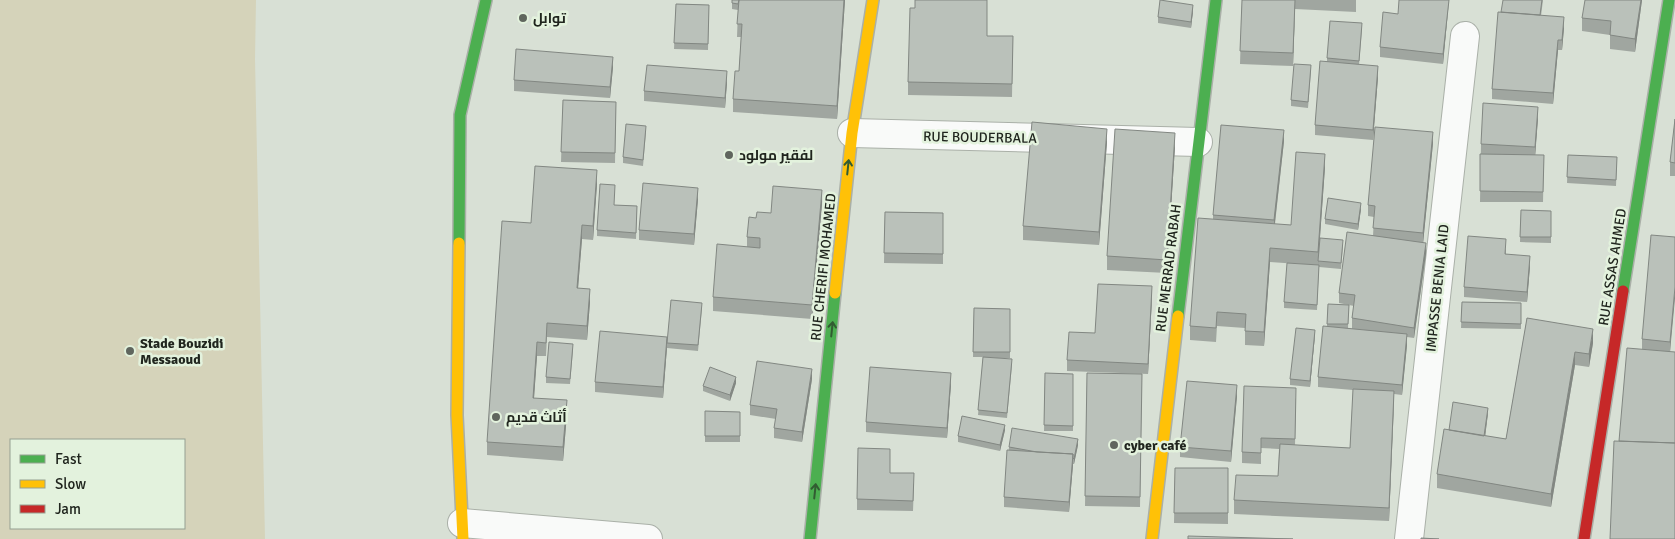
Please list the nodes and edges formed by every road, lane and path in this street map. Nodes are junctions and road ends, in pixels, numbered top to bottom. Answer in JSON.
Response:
{"nodes":[{"id":1,"x":486,"y":0,"type":"edge"},
{"id":2,"x":874,"y":0,"type":"edge"},
{"id":3,"x":1216,"y":0,"type":"edge"},
{"id":4,"x":1669,"y":0,"type":"edge"},
{"id":5,"x":1465,"y":36,"type":"dead end"},
{"id":6,"x":852,"y":133,"type":"junction"},
{"id":7,"x":1198,"y":142,"type":"junction"},
{"id":8,"x":462,"y":531,"type":"edge"},
{"id":9,"x":648,"y":539,"type":"edge"},
{"id":10,"x":810,"y":539,"type":"edge"},
{"id":11,"x":1152,"y":539,"type":"edge"},
{"id":12,"x":1409,"y":539,"type":"edge"},
{"id":13,"x":1584,"y":539,"type":"edge"}],
"edges":[{"from":1,"to":8,"type":"street"},
{"from":2,"to":6,"type":"street","name":"RUE CHERIFI MOHAMED"},
{"from":3,"to":7,"type":"street","name":"RUE MERRAD RABAH"},
{"from":4,"to":13,"type":"street","name":"RUE ASSAS AHMED"},
{"from":5,"to":12,"type":"street","name":"IMPASSE BENIA LAID"},
{"from":6,"to":7,"type":"street","name":"RUE BOUDERBALA"},
{"from":10,"to":6,"type":"street","name":"RUE CHERIFI MOHAMED","one_way":true},
{"from":7,"to":11,"type":"street","name":"RUE MERRAD RABAH"},
{"from":8,"to":9,"type":"street"}]}
